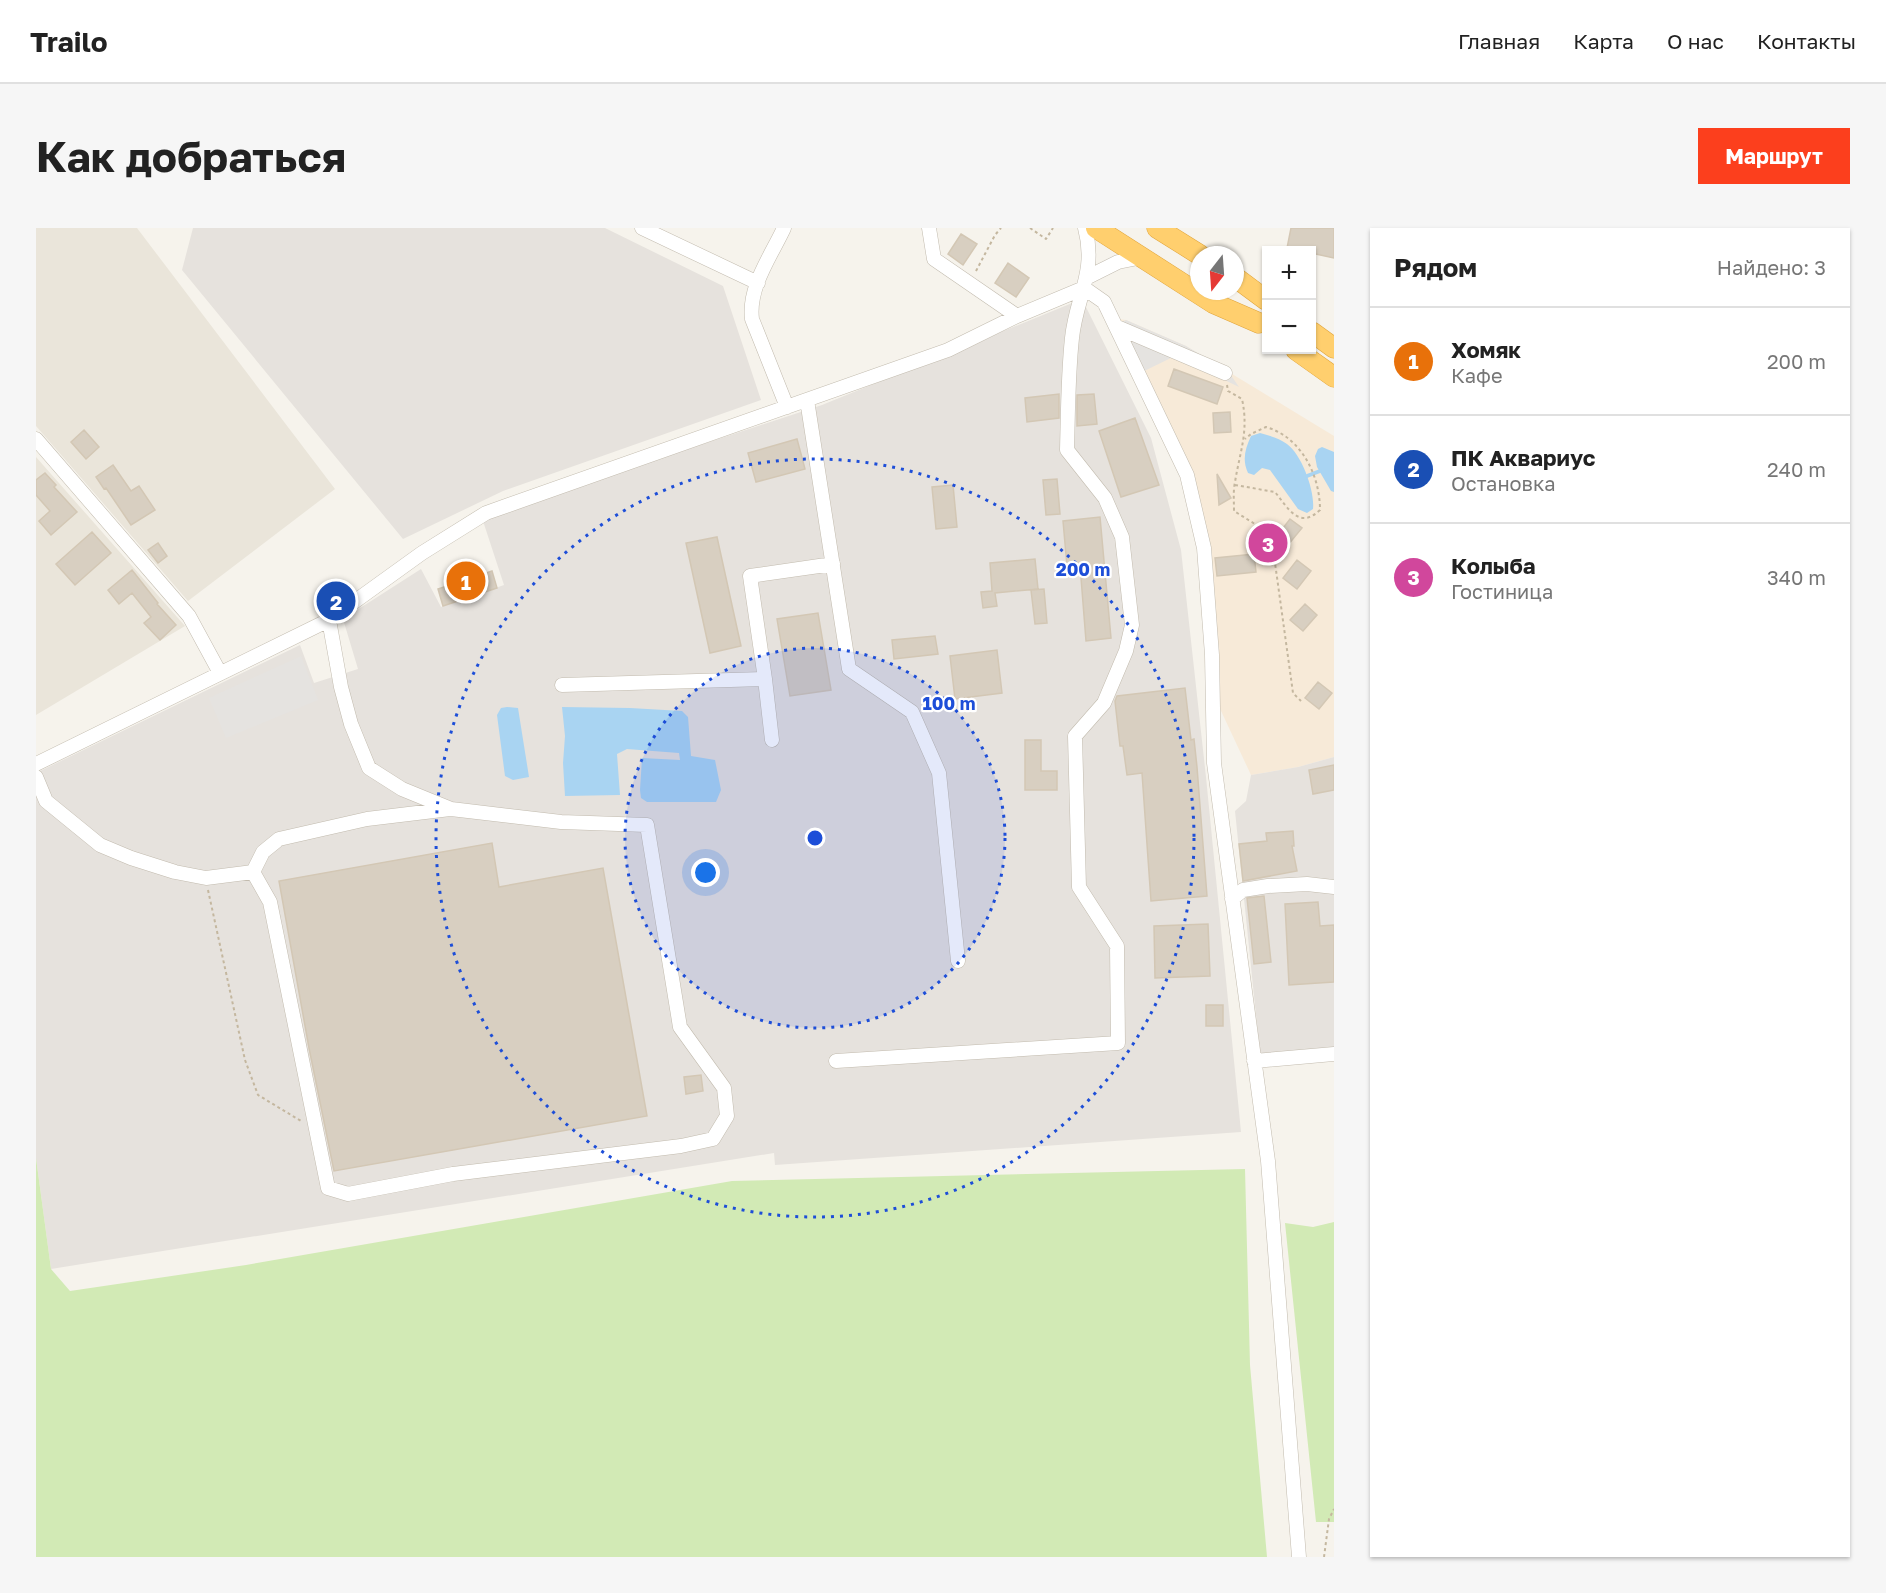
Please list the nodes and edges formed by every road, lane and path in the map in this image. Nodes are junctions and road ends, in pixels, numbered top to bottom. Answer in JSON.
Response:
{"nodes":[{"id":1,"x":642,"y":228,"type":"edge"},
{"id":2,"x":784,"y":228,"type":"edge"},
{"id":3,"x":929,"y":228,"type":"edge"},
{"id":4,"x":1001,"y":228,"type":"edge"},
{"id":5,"x":1030,"y":228,"type":"edge"},
{"id":6,"x":1053,"y":228,"type":"edge"},
{"id":7,"x":1085,"y":228,"type":"edge"},
{"id":8,"x":1095,"y":228,"type":"edge"},
{"id":9,"x":1114,"y":228,"type":"edge"},
{"id":10,"x":1157,"y":228,"type":"edge"},
{"id":11,"x":1190,"y":249,"type":"edge"},
{"id":12,"x":1143,"y":258,"type":"junction"},
{"id":13,"x":1190,"y":276,"type":"edge"},
{"id":14,"x":758,"y":283,"type":"junction"},
{"id":15,"x":1086,"y":283,"type":"junction"},
{"id":16,"x":969,"y":284,"type":"junction"},
{"id":17,"x":1244,"y":284,"type":"edge"},
{"id":18,"x":1262,"y":297,"type":"edge"},
{"id":19,"x":1225,"y":300,"type":"edge"},
{"id":20,"x":1017,"y":316,"type":"junction"},
{"id":21,"x":1262,"y":326,"type":"edge"},
{"id":22,"x":1117,"y":327,"type":"junction"},
{"id":23,"x":1316,"y":335,"type":"edge"},
{"id":24,"x":1334,"y":348,"type":"edge"},
{"id":25,"x":1302,"y":354,"type":"edge"},
{"id":26,"x":1225,"y":373,"type":"joint"},
{"id":27,"x":1334,"y":377,"type":"edge"},
{"id":28,"x":807,"y":400,"type":"junction"},
{"id":29,"x":787,"y":407,"type":"junction"},
{"id":30,"x":36,"y":439,"type":"edge"},
{"id":31,"x":1245,"y":439,"type":"junction"},
{"id":32,"x":1234,"y":484,"type":"junction"},
{"id":33,"x":832,"y":564,"type":"junction"},
{"id":34,"x":329,"y":620,"type":"junction"},
{"id":35,"x":220,"y":673,"type":"junction"},
{"id":36,"x":765,"y":679,"type":"junction"},
{"id":37,"x":562,"y":685,"type":"dead end"},
{"id":38,"x":1301,"y":701,"type":"dead end"},
{"id":39,"x":772,"y":740,"type":"dead end"},
{"id":40,"x":36,"y":764,"type":"edge"},
{"id":41,"x":36,"y":777,"type":"edge"},
{"id":42,"x":451,"y":809,"type":"junction"},
{"id":43,"x":253,"y":872,"type":"junction"},
{"id":44,"x":206,"y":879,"type":"junction"},
{"id":45,"x":1334,"y":887,"type":"edge"},
{"id":46,"x":1232,"y":899,"type":"junction"},
{"id":47,"x":958,"y":962,"type":"dead end"},
{"id":48,"x":1334,"y":1054,"type":"edge"},
{"id":49,"x":836,"y":1061,"type":"dead end"},
{"id":50,"x":1254,"y":1061,"type":"junction"},
{"id":51,"x":316,"y":1129,"type":"junction"},
{"id":52,"x":1334,"y":1509,"type":"edge"},
{"id":53,"x":1299,"y":1557,"type":"edge"},
{"id":54,"x":1323,"y":1557,"type":"edge"}],
"edges":[{"from":1,"to":14,"type":"street"},
{"from":2,"to":14,"type":"street"},
{"from":3,"to":16,"type":"street"},
{"from":4,"to":16,"type":"path"},
{"from":5,"to":6,"type":"path"},
{"from":7,"to":15,"type":"street"},
{"from":8,"to":12,"type":"highway"},
{"from":9,"to":13,"type":"highway"},
{"from":10,"to":11,"type":"highway"},
{"from":12,"to":15,"type":"street"},
{"from":12,"to":21,"type":"highway"},
{"from":14,"to":29,"type":"street"},
{"from":15,"to":20,"type":"street"},
{"from":15,"to":22,"type":"street"},
{"from":15,"to":49,"type":"street"},
{"from":16,"to":20,"type":"street"},
{"from":17,"to":18,"type":"highway"},
{"from":19,"to":21,"type":"highway"},
{"from":20,"to":28,"type":"street"},
{"from":22,"to":26,"type":"street"},
{"from":22,"to":46,"type":"street"},
{"from":23,"to":24,"type":"highway"},
{"from":25,"to":27,"type":"highway"},
{"from":26,"to":31,"type":"path"},
{"from":28,"to":29,"type":"street"},
{"from":28,"to":33,"type":"street"},
{"from":29,"to":34,"type":"street"},
{"from":30,"to":35,"type":"street"},
{"from":31,"to":32,"type":"path"},
{"from":31,"to":32,"type":"path"},
{"from":32,"to":38,"type":"path"},
{"from":33,"to":36,"type":"street"},
{"from":33,"to":47,"type":"street"},
{"from":34,"to":35,"type":"street"},
{"from":34,"to":42,"type":"street"},
{"from":35,"to":40,"type":"street"},
{"from":36,"to":37,"type":"street"},
{"from":36,"to":39,"type":"street"},
{"from":41,"to":44,"type":"street"},
{"from":42,"to":43,"type":"street"},
{"from":42,"to":51,"type":"street"},
{"from":43,"to":44,"type":"street"},
{"from":43,"to":51,"type":"street"},
{"from":44,"to":51,"type":"path"},
{"from":45,"to":46,"type":"street"},
{"from":46,"to":50,"type":"street"},
{"from":48,"to":50,"type":"street"},
{"from":50,"to":53,"type":"street"},
{"from":52,"to":54,"type":"path"}]}
